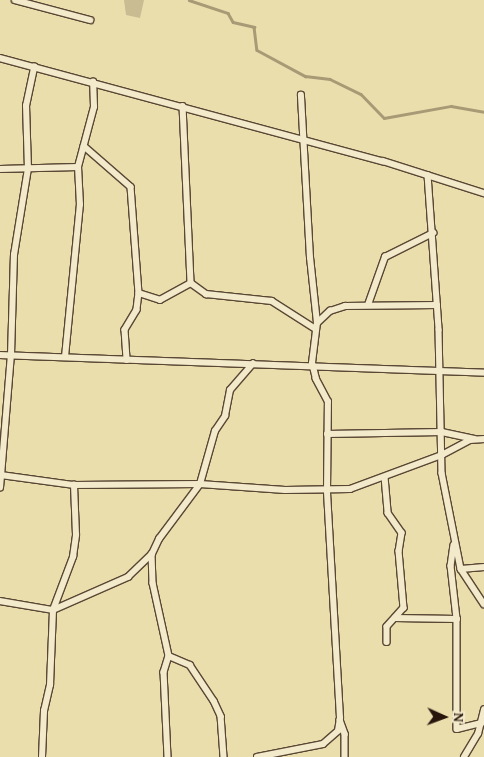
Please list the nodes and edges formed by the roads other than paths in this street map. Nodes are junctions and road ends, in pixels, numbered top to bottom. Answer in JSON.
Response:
{"nodes":[{"id":1,"x":15,"y":0,"type":"edge"},
{"id":2,"x":90,"y":20,"type":"dead end"},
{"id":3,"x":0,"y":58,"type":"edge"},
{"id":4,"x":34,"y":67,"type":"junction"},
{"id":5,"x":94,"y":82,"type":"junction"},
{"id":6,"x":301,"y":95,"type":"dead end"},
{"id":7,"x":183,"y":106,"type":"junction"},
{"id":8,"x":304,"y":139,"type":"junction"},
{"id":9,"x":84,"y":146,"type":"junction"},
{"id":10,"x":78,"y":167,"type":"junction"},
{"id":11,"x":0,"y":169,"type":"edge"},
{"id":12,"x":28,"y":169,"type":"junction"},
{"id":13,"x":428,"y":175,"type":"junction"},
{"id":14,"x":484,"y":193,"type":"edge"},
{"id":15,"x":433,"y":233,"type":"junction"},
{"id":16,"x":191,"y":283,"type":"junction"},
{"id":17,"x":139,"y":293,"type":"junction"},
{"id":18,"x":368,"y":304,"type":"junction"},
{"id":19,"x":437,"y":305,"type":"junction"},
{"id":20,"x":317,"y":326,"type":"junction"},
{"id":21,"x":0,"y":355,"type":"edge"},
{"id":22,"x":11,"y":355,"type":"junction"},
{"id":23,"x":65,"y":357,"type":"junction"},
{"id":24,"x":127,"y":360,"type":"junction"},
{"id":25,"x":253,"y":364,"type":"junction"},
{"id":26,"x":313,"y":367,"type":"junction"},
{"id":27,"x":440,"y":372,"type":"junction"},
{"id":28,"x":484,"y":373,"type":"edge"},
{"id":29,"x":442,"y":432,"type":"junction"},
{"id":30,"x":327,"y":434,"type":"junction"},
{"id":31,"x":477,"y":439,"type":"junction"},
{"id":32,"x":484,"y":439,"type":"edge"},
{"id":33,"x":442,"y":455,"type":"junction"},
{"id":34,"x":1,"y":475,"type":"edge"},
{"id":35,"x":385,"y":478,"type":"junction"},
{"id":36,"x":200,"y":484,"type":"junction"},
{"id":37,"x":74,"y":485,"type":"junction"},
{"id":38,"x":0,"y":488,"type":"edge"},
{"id":39,"x":327,"y":490,"type":"junction"},
{"id":40,"x":455,"y":538,"type":"junction"},
{"id":41,"x":152,"y":554,"type":"junction"},
{"id":42,"x":484,"y":567,"type":"edge"},
{"id":43,"x":461,"y":569,"type":"junction"},
{"id":44,"x":0,"y":601,"type":"edge"},
{"id":45,"x":484,"y":604,"type":"edge"},
{"id":46,"x":53,"y":610,"type":"junction"},
{"id":47,"x":395,"y":618,"type":"junction"},
{"id":48,"x":456,"y":620,"type":"junction"},
{"id":49,"x":387,"y":642,"type":"dead end"},
{"id":50,"x":169,"y":656,"type":"junction"},
{"id":51,"x":484,"y":710,"type":"edge"},
{"id":52,"x":340,"y":718,"type":"junction"},
{"id":53,"x":481,"y":723,"type":"junction"},
{"id":54,"x":481,"y":734,"type":"edge"},
{"id":55,"x":42,"y":757,"type":"edge"},
{"id":56,"x":168,"y":757,"type":"edge"},
{"id":57,"x":224,"y":757,"type":"edge"},
{"id":58,"x":257,"y":757,"type":"edge"},
{"id":59,"x":344,"y":757,"type":"edge"},
{"id":60,"x":464,"y":757,"type":"edge"}],
"edges":[{"from":1,"to":2,"type":"street"},
{"from":3,"to":4,"type":"street"},
{"from":4,"to":5,"type":"street"},
{"from":4,"to":12,"type":"street"},
{"from":5,"to":7,"type":"street"},
{"from":5,"to":9,"type":"street"},
{"from":6,"to":8,"type":"street"},
{"from":7,"to":8,"type":"street"},
{"from":7,"to":16,"type":"street"},
{"from":8,"to":13,"type":"street"},
{"from":8,"to":20,"type":"street"},
{"from":9,"to":10,"type":"street"},
{"from":9,"to":17,"type":"street"},
{"from":10,"to":12,"type":"street"},
{"from":10,"to":23,"type":"street"},
{"from":11,"to":12,"type":"street"},
{"from":12,"to":22,"type":"street"},
{"from":13,"to":14,"type":"street"},
{"from":13,"to":15,"type":"street"},
{"from":15,"to":18,"type":"street"},
{"from":15,"to":19,"type":"street"},
{"from":16,"to":17,"type":"street"},
{"from":16,"to":20,"type":"street"},
{"from":17,"to":24,"type":"street"},
{"from":18,"to":19,"type":"street"},
{"from":18,"to":20,"type":"street"},
{"from":19,"to":27,"type":"street"},
{"from":20,"to":26,"type":"street"},
{"from":21,"to":22,"type":"street"},
{"from":22,"to":23,"type":"street"},
{"from":22,"to":34,"type":"street"},
{"from":23,"to":24,"type":"street"},
{"from":24,"to":25,"type":"street"},
{"from":25,"to":26,"type":"street"},
{"from":25,"to":36,"type":"street"},
{"from":26,"to":27,"type":"street"},
{"from":26,"to":30,"type":"street"},
{"from":27,"to":28,"type":"street"},
{"from":27,"to":29,"type":"street"},
{"from":29,"to":30,"type":"street"},
{"from":29,"to":31,"type":"street"},
{"from":29,"to":33,"type":"street"},
{"from":30,"to":39,"type":"street"},
{"from":31,"to":32,"type":"street"},
{"from":31,"to":33,"type":"street"},
{"from":33,"to":35,"type":"street"},
{"from":33,"to":40,"type":"street"},
{"from":34,"to":37,"type":"street"},
{"from":34,"to":38,"type":"street"},
{"from":35,"to":39,"type":"street"},
{"from":35,"to":47,"type":"street"},
{"from":36,"to":37,"type":"street"},
{"from":36,"to":39,"type":"street"},
{"from":36,"to":41,"type":"street"},
{"from":37,"to":46,"type":"street"},
{"from":39,"to":52,"type":"street"},
{"from":40,"to":43,"type":"street"},
{"from":40,"to":48,"type":"street"},
{"from":41,"to":46,"type":"street"},
{"from":41,"to":50,"type":"street"},
{"from":42,"to":43,"type":"street"},
{"from":43,"to":45,"type":"street"},
{"from":44,"to":46,"type":"street"},
{"from":46,"to":55,"type":"street"},
{"from":47,"to":48,"type":"street"},
{"from":47,"to":49,"type":"street"},
{"from":48,"to":53,"type":"street"},
{"from":50,"to":56,"type":"street"},
{"from":50,"to":57,"type":"street"},
{"from":51,"to":53,"type":"street"},
{"from":52,"to":58,"type":"street"},
{"from":52,"to":59,"type":"street"},
{"from":53,"to":54,"type":"street"},
{"from":54,"to":60,"type":"street"}]}
